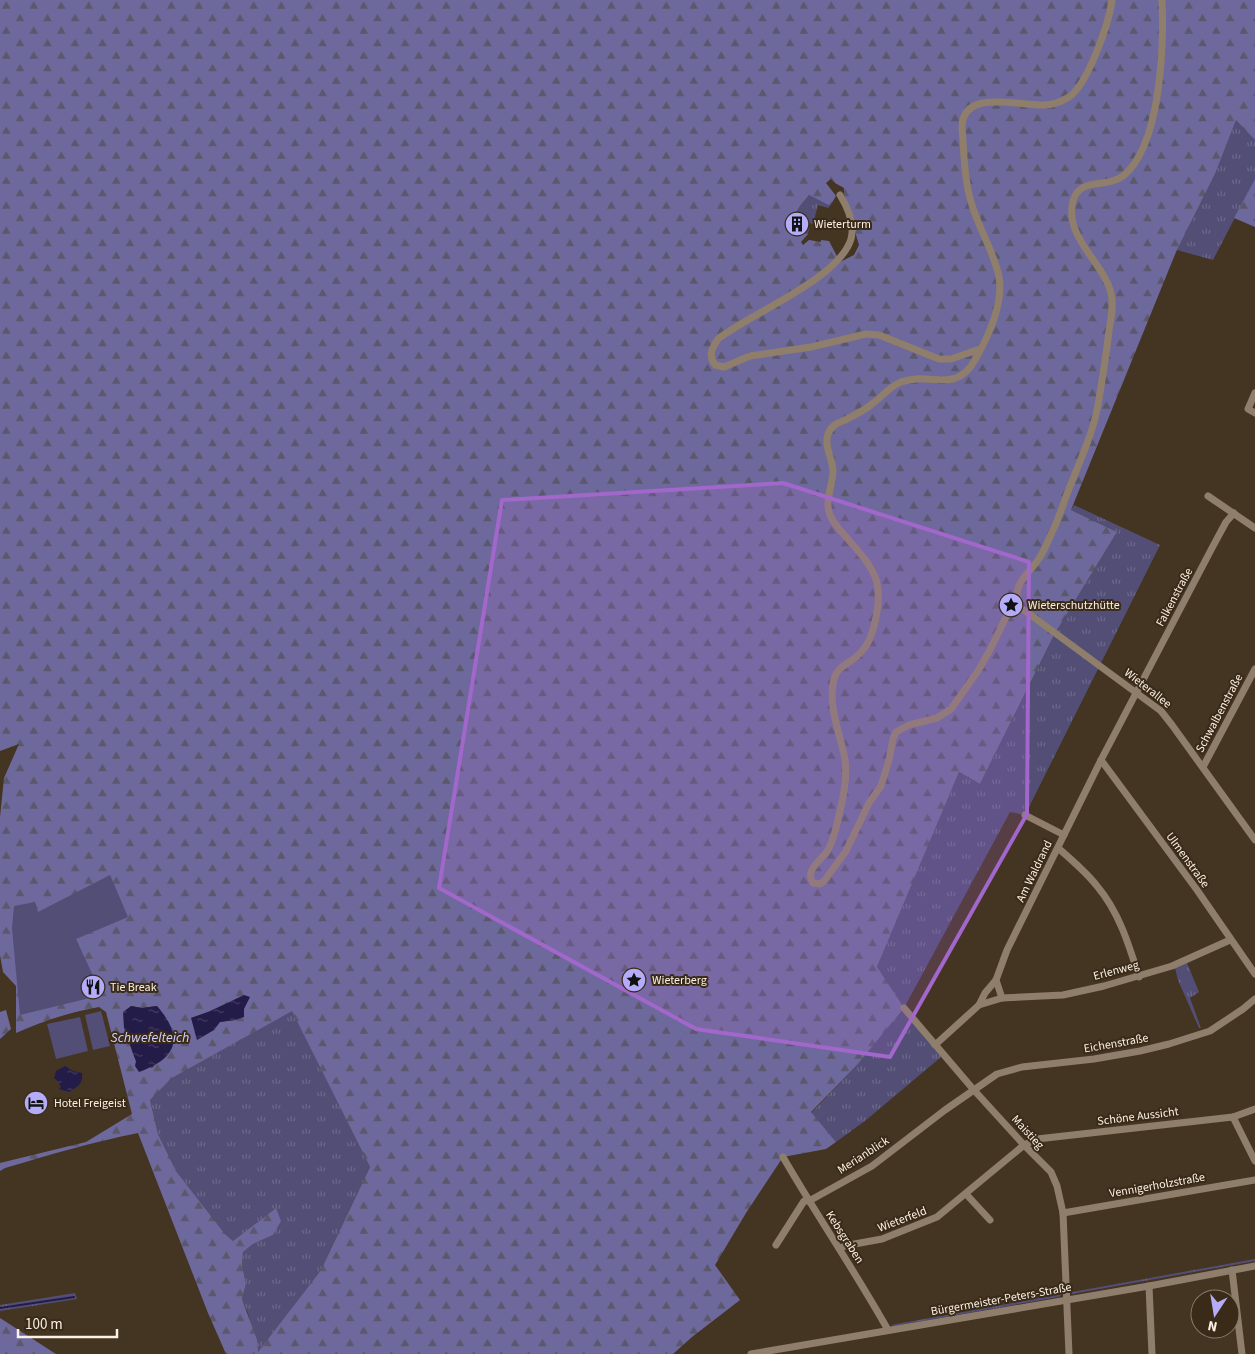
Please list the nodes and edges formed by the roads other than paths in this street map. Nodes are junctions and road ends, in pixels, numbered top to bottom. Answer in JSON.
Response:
{"nodes":[{"id":1,"x":1112,"y":0,"type":"edge"},
{"id":2,"x":1162,"y":0,"type":"edge"},
{"id":3,"x":840,"y":196,"type":"dead end"},
{"id":4,"x":980,"y":349,"type":"junction"},
{"id":5,"x":1255,"y":393,"type":"edge"},
{"id":6,"x":1255,"y":413,"type":"edge"},
{"id":7,"x":1208,"y":496,"type":"dead end"},
{"id":8,"x":1234,"y":513,"type":"junction"},
{"id":9,"x":1255,"y":528,"type":"edge"},
{"id":10,"x":1017,"y":605,"type":"junction"},
{"id":11,"x":1255,"y":669,"type":"edge"},
{"id":12,"x":1136,"y":692,"type":"junction"},
{"id":13,"x":1101,"y":760,"type":"junction"},
{"id":14,"x":1203,"y":767,"type":"junction"},
{"id":15,"x":1025,"y":815,"type":"dead end"},
{"id":16,"x":1064,"y":835,"type":"junction"},
{"id":17,"x":1255,"y":840,"type":"edge"},
{"id":18,"x":1058,"y":848,"type":"junction"},
{"id":19,"x":1230,"y":940,"type":"junction"},
{"id":20,"x":1255,"y":974,"type":"edge"},
{"id":21,"x":1139,"y":977,"type":"junction"},
{"id":22,"x":996,"y":980,"type":"junction"},
{"id":23,"x":1002,"y":998,"type":"junction"},
{"id":24,"x":1255,"y":999,"type":"edge"},
{"id":25,"x":979,"y":1005,"type":"junction"},
{"id":26,"x":904,"y":1008,"type":"dead end"},
{"id":27,"x":935,"y":1045,"type":"junction"},
{"id":28,"x":973,"y":1089,"type":"junction"},
{"id":29,"x":1255,"y":1109,"type":"edge"},
{"id":30,"x":1233,"y":1117,"type":"junction"},
{"id":31,"x":1024,"y":1145,"type":"junction"},
{"id":32,"x":783,"y":1157,"type":"dead end"},
{"id":33,"x":1255,"y":1161,"type":"edge"},
{"id":34,"x":1255,"y":1180,"type":"edge"},
{"id":35,"x":966,"y":1194,"type":"junction"},
{"id":36,"x":808,"y":1202,"type":"junction"},
{"id":37,"x":1063,"y":1213,"type":"junction"},
{"id":38,"x":990,"y":1220,"type":"dead end"},
{"id":39,"x":776,"y":1245,"type":"dead end"},
{"id":40,"x":839,"y":1248,"type":"junction"},
{"id":41,"x":1255,"y":1266,"type":"edge"},
{"id":42,"x":1232,"y":1270,"type":"junction"},
{"id":43,"x":1149,"y":1286,"type":"junction"},
{"id":44,"x":1067,"y":1300,"type":"junction"},
{"id":45,"x":888,"y":1330,"type":"junction"},
{"id":46,"x":751,"y":1354,"type":"edge"},
{"id":47,"x":1068,"y":1354,"type":"edge"},
{"id":48,"x":1152,"y":1354,"type":"edge"},
{"id":49,"x":1242,"y":1354,"type":"edge"}],
"edges":[{"from":1,"to":4,"type":"street"},
{"from":2,"to":10,"type":"street"},
{"from":3,"to":4,"type":"street"},
{"from":4,"to":10,"type":"street"},
{"from":5,"to":6,"type":"street"},
{"from":7,"to":8,"type":"street"},
{"from":8,"to":9,"type":"street"},
{"from":8,"to":12,"type":"street","name":"Falkenstraße"},
{"from":10,"to":12,"type":"street","name":"Wieterallee"},
{"from":11,"to":14,"type":"street","name":"Schwalbenstraße"},
{"from":12,"to":13,"type":"street","name":"Am Waldrand"},
{"from":12,"to":14,"type":"street","name":"Wieterallee"},
{"from":13,"to":16,"type":"street","name":"Am Waldrand"},
{"from":13,"to":19,"type":"street","name":"Ulmenstraße"},
{"from":14,"to":17,"type":"street","name":"Wieterallee"},
{"from":15,"to":16,"type":"street"},
{"from":16,"to":18,"type":"street","name":"Am Waldrand"},
{"from":18,"to":21,"type":"street"},
{"from":18,"to":22,"type":"street","name":"Am Waldrand"},
{"from":19,"to":20,"type":"street","name":"Ulmenstraße"},
{"from":19,"to":21,"type":"street","name":"Erlenweg"},
{"from":21,"to":23,"type":"street","name":"Erlenweg"},
{"from":22,"to":23,"type":"street"},
{"from":22,"to":25,"type":"street","name":"Am Waldrand"},
{"from":23,"to":25,"type":"street","name":"Erlenweg"},
{"from":24,"to":28,"type":"street","name":"Eichenstraße"},
{"from":25,"to":27,"type":"street","name":"Am Waldrand"},
{"from":26,"to":27,"type":"street","name":"Maistieg"},
{"from":27,"to":28,"type":"street","name":"Maistieg"},
{"from":28,"to":31,"type":"street","name":"Maistieg"},
{"from":28,"to":36,"type":"street","name":"Merianblick"},
{"from":29,"to":30,"type":"street","name":"Schöne Aussicht"},
{"from":30,"to":31,"type":"street","name":"Schöne Aussicht"},
{"from":30,"to":33,"type":"street"},
{"from":31,"to":35,"type":"street","name":"Wieterfeld"},
{"from":31,"to":37,"type":"street","name":"Maistieg"},
{"from":32,"to":36,"type":"street","name":"Kebsgraben"},
{"from":34,"to":37,"type":"street","name":"Vennigerholzstraße"},
{"from":35,"to":38,"type":"street"},
{"from":35,"to":40,"type":"street","name":"Wieterfeld"},
{"from":36,"to":39,"type":"street","name":"Merianblick"},
{"from":36,"to":40,"type":"street","name":"Kebsgraben"},
{"from":37,"to":44,"type":"street","name":"Maistieg"},
{"from":40,"to":45,"type":"street","name":"Kebsgraben"},
{"from":41,"to":42,"type":"street","name":"Bürgermeister-Peters-Straße"},
{"from":42,"to":43,"type":"street","name":"Bürgermeister-Peters-Straße"},
{"from":42,"to":49,"type":"street"},
{"from":43,"to":44,"type":"street","name":"Bürgermeister-Peters-Straße"},
{"from":43,"to":48,"type":"street"},
{"from":44,"to":45,"type":"street","name":"Bürgermeister-Peters-Straße"},
{"from":44,"to":47,"type":"street","name":"Maistieg"},
{"from":45,"to":46,"type":"street","name":"Bürgermeister-Peters-Straße"}]}
